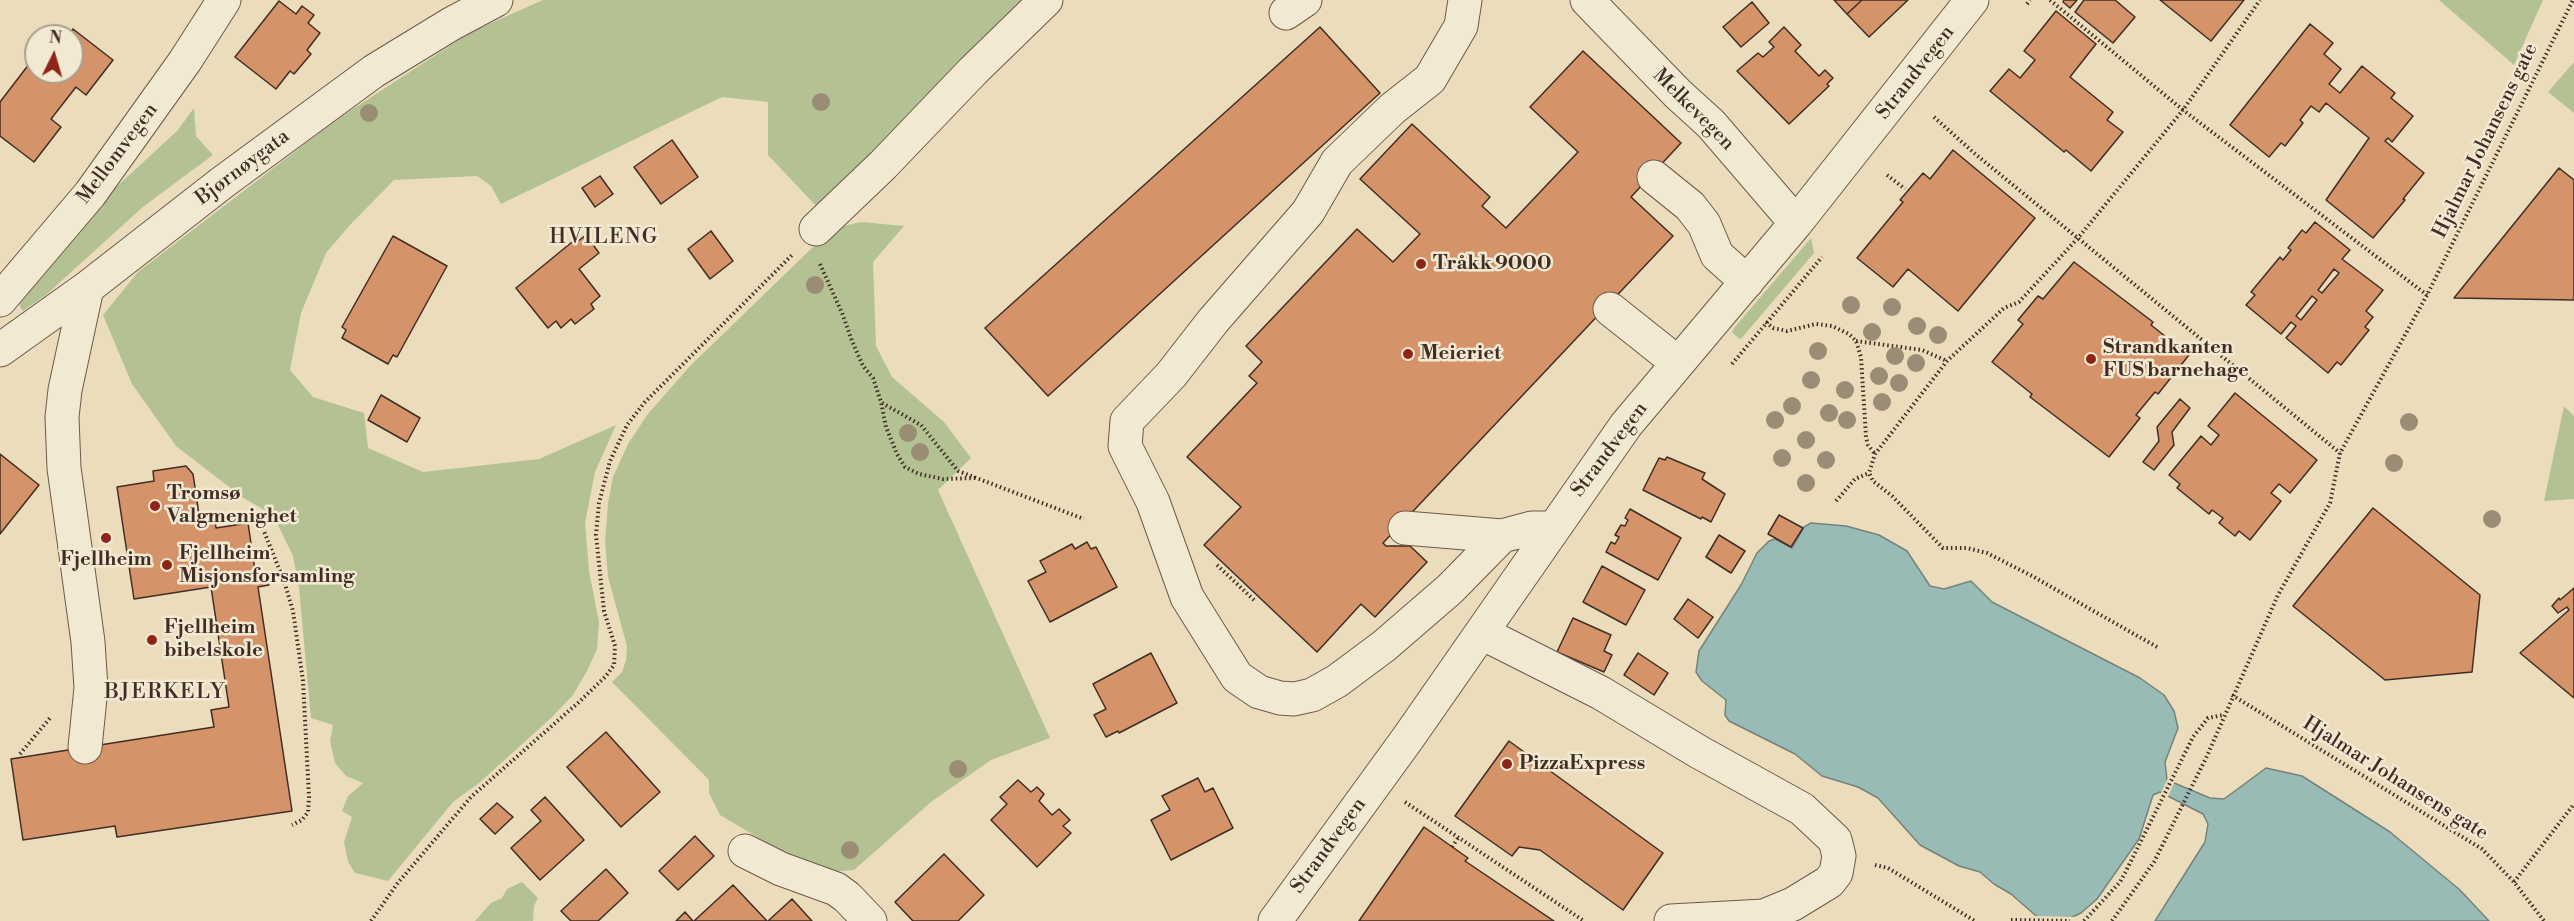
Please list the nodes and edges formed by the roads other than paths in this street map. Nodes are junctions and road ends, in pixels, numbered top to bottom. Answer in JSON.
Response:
{"nodes":[{"id":1,"x":224,"y":0,"type":"edge"},
{"id":2,"x":496,"y":0,"type":"edge"},
{"id":3,"x":1046,"y":0,"type":"edge"},
{"id":4,"x":1465,"y":0,"type":"edge"},
{"id":5,"x":1587,"y":0,"type":"edge"},
{"id":6,"x":1972,"y":0,"type":"edge"},
{"id":7,"x":1654,"y":177,"type":"dead end"},
{"id":8,"x":1796,"y":223,"type":"junction"},
{"id":9,"x":811,"y":235,"type":"road end"},
{"id":10,"x":1747,"y":282,"type":"junction"},
{"id":11,"x":87,"y":288,"type":"junction"},
{"id":12,"x":0,"y":300,"type":"edge"},
{"id":13,"x":1610,"y":309,"type":"dead end"},
{"id":14,"x":0,"y":350,"type":"edge"},
{"id":15,"x":1678,"y":363,"type":"junction"},
{"id":16,"x":1405,"y":528,"type":"dead end"},
{"id":17,"x":1552,"y":528,"type":"junction"},
{"id":18,"x":1502,"y":536,"type":"junction"},
{"id":19,"x":1482,"y":633,"type":"junction"},
{"id":20,"x":85,"y":747,"type":"dead end"},
{"id":21,"x":745,"y":851,"type":"dead end"},
{"id":22,"x":870,"y":921,"type":"edge"},
{"id":23,"x":1275,"y":921,"type":"edge"},
{"id":24,"x":1671,"y":921,"type":"edge"}],
"edges":[{"from":1,"to":12,"type":"street","name":"Mellomvegen"},
{"from":2,"to":11,"type":"street","name":"Bjørnøygata"},
{"from":3,"to":9,"type":"street"},
{"from":4,"to":18,"type":"street"},
{"from":5,"to":8,"type":"street","name":"Melkevegen"},
{"from":6,"to":8,"type":"street","name":"Strandvegen"},
{"from":7,"to":10,"type":"street"},
{"from":8,"to":10,"type":"street","name":"Strandvegen"},
{"from":10,"to":15,"type":"street","name":"Strandvegen"},
{"from":11,"to":14,"type":"street","name":"Bjørnøygata"},
{"from":11,"to":20,"type":"street"},
{"from":13,"to":15,"type":"street"},
{"from":15,"to":17,"type":"street","name":"Strandvegen"},
{"from":16,"to":18,"type":"street"},
{"from":17,"to":18,"type":"street"},
{"from":17,"to":19,"type":"street","name":"Strandvegen"},
{"from":19,"to":23,"type":"street","name":"Strandvegen"},
{"from":19,"to":24,"type":"street"},
{"from":21,"to":22,"type":"street"}]}
